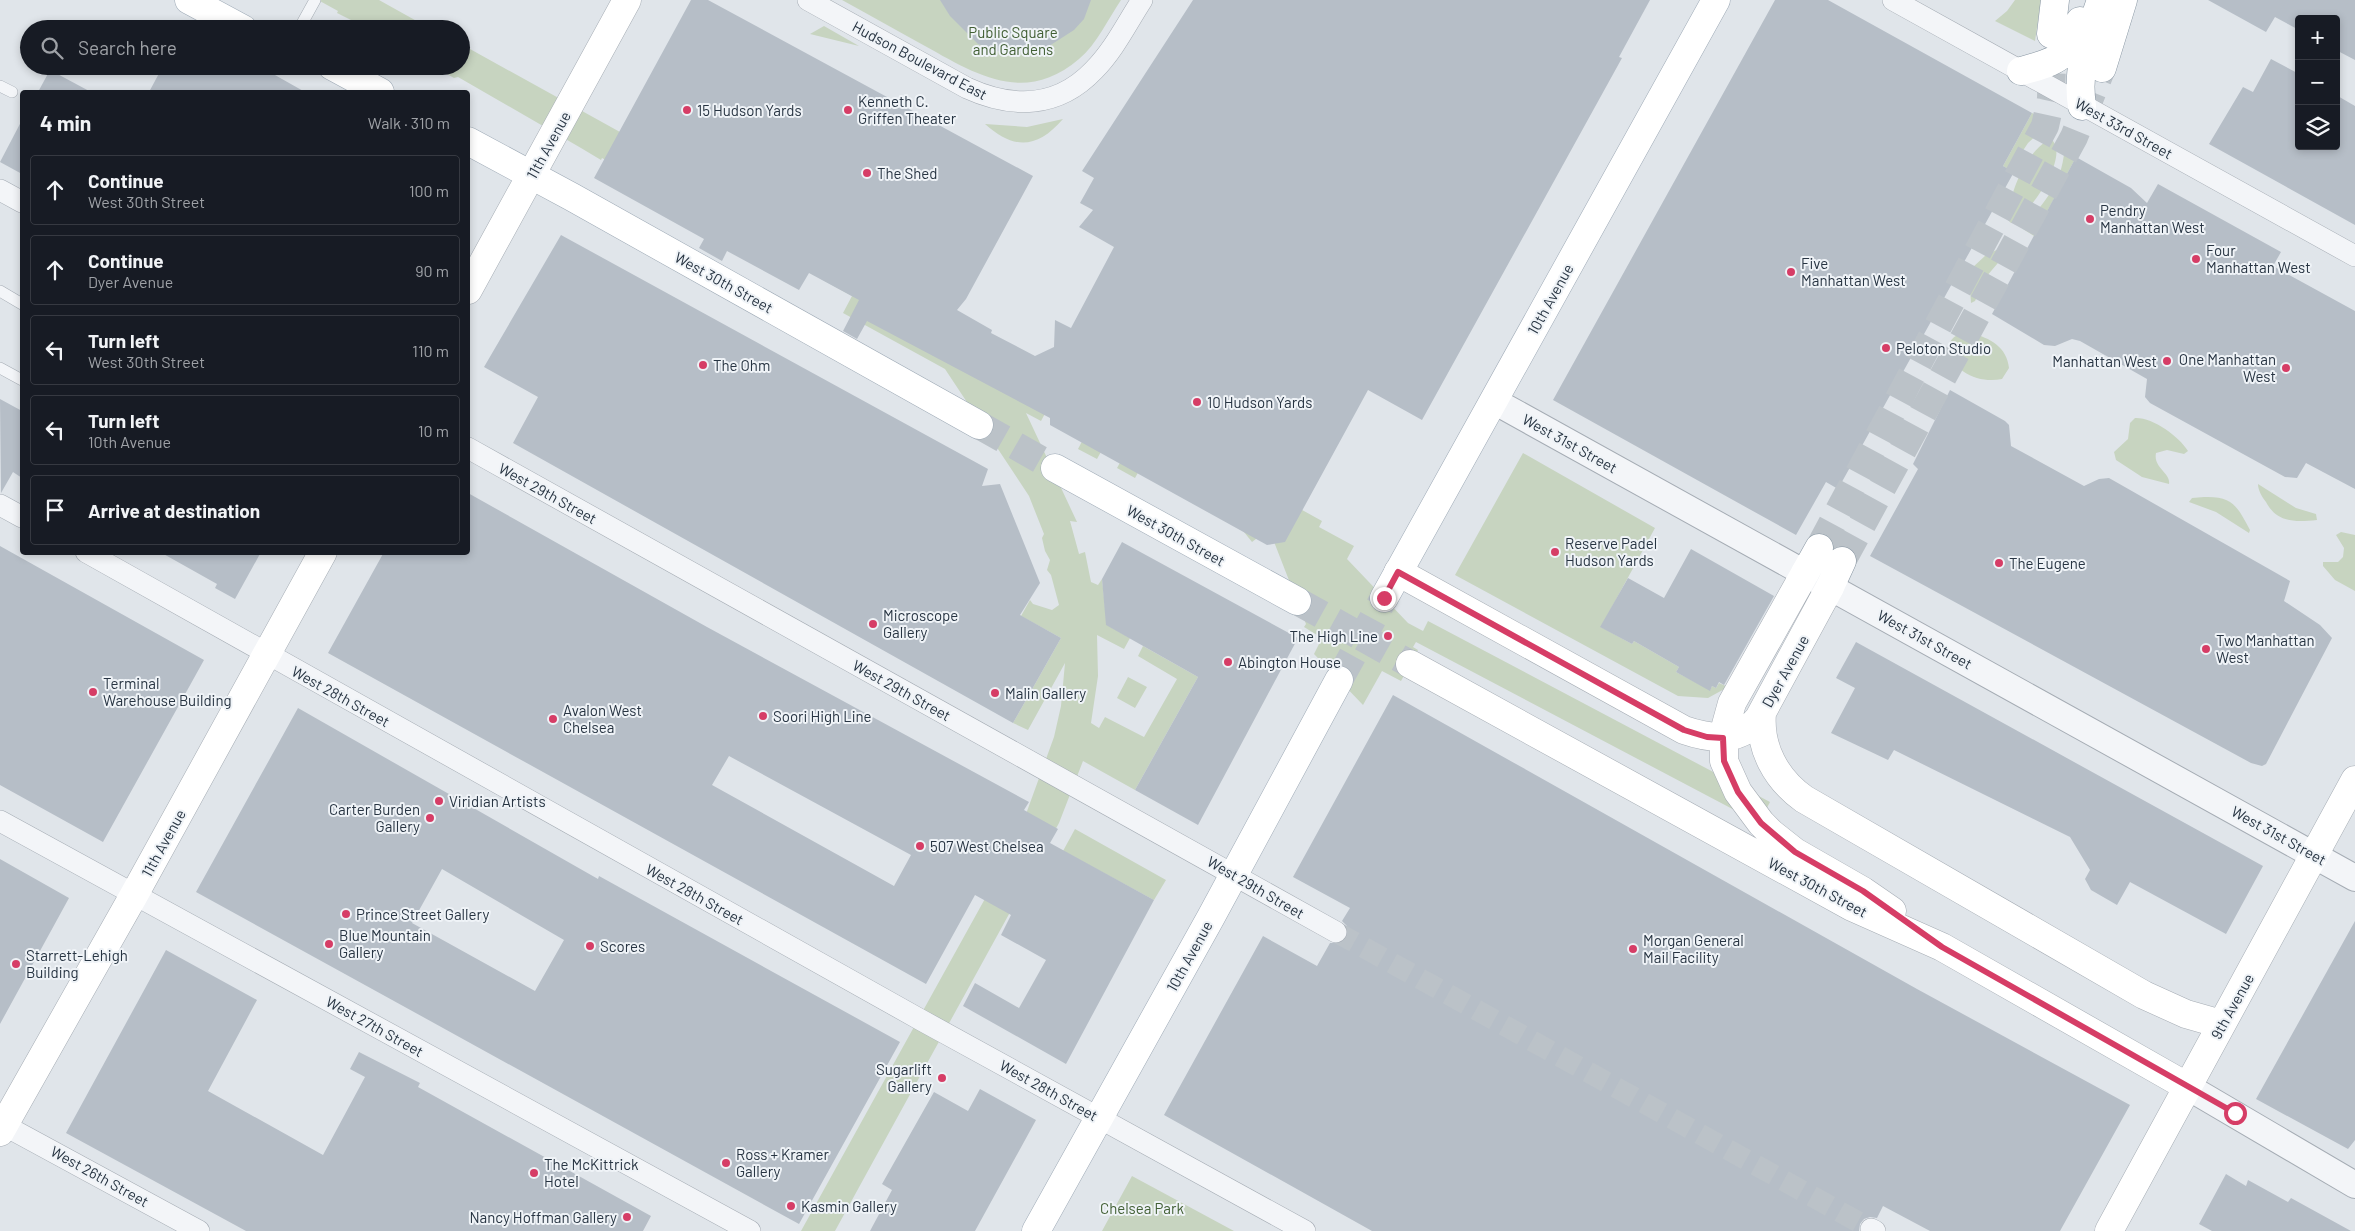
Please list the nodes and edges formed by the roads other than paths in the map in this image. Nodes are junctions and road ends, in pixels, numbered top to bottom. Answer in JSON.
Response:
{"nodes":[{"id":1,"x":189,"y":0,"type":"edge"},
{"id":2,"x":315,"y":0,"type":"edge"},
{"id":3,"x":627,"y":0,"type":"edge"},
{"id":4,"x":808,"y":0,"type":"edge"},
{"id":5,"x":1142,"y":0,"type":"edge"},
{"id":6,"x":1716,"y":0,"type":"edge"},
{"id":7,"x":1893,"y":0,"type":"edge"},
{"id":8,"x":2055,"y":0,"type":"edge"},
{"id":9,"x":2086,"y":0,"type":"edge"},
{"id":10,"x":2100,"y":0,"type":"edge"},
{"id":11,"x":2123,"y":0,"type":"edge"},
{"id":12,"x":226,"y":20,"type":"edge"},
{"id":13,"x":304,"y":20,"type":"edge"},
{"id":14,"x":2051,"y":34,"type":"tunnel mouth"},
{"id":15,"x":2102,"y":68,"type":"tunnel mouth"},
{"id":16,"x":2021,"y":71,"type":"junction"},
{"id":17,"x":349,"y":75,"type":"edge"},
{"id":18,"x":0,"y":86,"type":"edge"},
{"id":19,"x":376,"y":90,"type":"edge"},
{"id":20,"x":12,"y":92,"type":"dead end"},
{"id":21,"x":2082,"y":106,"type":"junction"},
{"id":22,"x":470,"y":142,"type":"edge"},
{"id":23,"x":531,"y":175,"type":"junction"},
{"id":24,"x":0,"y":190,"type":"edge"},
{"id":25,"x":20,"y":201,"type":"edge"},
{"id":26,"x":2355,"y":256,"type":"edge"},
{"id":27,"x":470,"y":286,"type":"edge"},
{"id":28,"x":0,"y":291,"type":"edge"},
{"id":29,"x":20,"y":303,"type":"edge"},
{"id":30,"x":0,"y":368,"type":"edge"},
{"id":31,"x":20,"y":379,"type":"edge"},
{"id":32,"x":1494,"y":401,"type":"junction"},
{"id":33,"x":979,"y":425,"type":"tunnel mouth"},
{"id":34,"x":470,"y":449,"type":"edge"},
{"id":35,"x":1055,"y":468,"type":"tunnel mouth"},
{"id":36,"x":0,"y":505,"type":"edge"},
{"id":37,"x":20,"y":516,"type":"edge"},
{"id":38,"x":1819,"y":548,"type":"tunnel mouth"},
{"id":39,"x":91,"y":555,"type":"edge"},
{"id":40,"x":321,"y":555,"type":"edge"},
{"id":41,"x":1842,"y":561,"type":"tunnel mouth"},
{"id":42,"x":1398,"y":572,"type":"junction"},
{"id":43,"x":1805,"y":573,"type":"junction"},
{"id":44,"x":1830,"y":587,"type":"junction"},
{"id":45,"x":1384,"y":598,"type":"tunnel mouth"},
{"id":46,"x":1297,"y":601,"type":"tunnel mouth"},
{"id":47,"x":268,"y":654,"type":"junction"},
{"id":48,"x":1410,"y":664,"type":"tunnel mouth"},
{"id":49,"x":1339,"y":680,"type":"tunnel mouth"},
{"id":50,"x":1762,"y":713,"type":"junction"},
{"id":51,"x":1723,"y":738,"type":"junction"},
{"id":52,"x":2355,"y":780,"type":"edge"},
{"id":53,"x":0,"y":821,"type":"edge"},
{"id":54,"x":2315,"y":856,"type":"junction"},
{"id":55,"x":1234,"y":875,"type":"junction"},
{"id":56,"x":2355,"y":878,"type":"edge"},
{"id":57,"x":134,"y":896,"type":"junction"},
{"id":58,"x":1336,"y":932,"type":"tunnel mouth"},
{"id":59,"x":1942,"y":947,"type":"junction"},
{"id":60,"x":2222,"y":1024,"type":"junction"},
{"id":61,"x":2188,"y":1087,"type":"junction"},
{"id":62,"x":1098,"y":1117,"type":"junction"},
{"id":63,"x":1,"y":1126,"type":"edge"},
{"id":64,"x":2355,"y":1185,"type":"edge"},
{"id":65,"x":199,"y":1231,"type":"edge"},
{"id":66,"x":750,"y":1231,"type":"edge"},
{"id":67,"x":1036,"y":1231,"type":"edge"},
{"id":68,"x":1305,"y":1231,"type":"edge"},
{"id":69,"x":2109,"y":1231,"type":"edge"}],
"edges":[{"from":1,"to":12,"type":"main road"},
{"from":2,"to":13,"type":"lane"},
{"from":3,"to":23,"type":"main road","name":"11th Avenue"},
{"from":4,"to":5,"type":"street","name":"Hudson Boulevard East"},
{"from":6,"to":32,"type":"main road","name":"10th Avenue"},
{"from":7,"to":16,"type":"street","name":"West 33rd Street"},
{"from":8,"to":14,"type":"main road"},
{"from":9,"to":16,"type":"main road"},
{"from":10,"to":21,"type":"main road"},
{"from":11,"to":15,"type":"main road"},
{"from":16,"to":21,"type":"street","name":"West 33rd Street"},
{"from":17,"to":19,"type":"main road"},
{"from":18,"to":20,"type":"lane"},
{"from":21,"to":26,"type":"street","name":"West 33rd Street"},
{"from":22,"to":23,"type":"main road","name":"West 30th Street"},
{"from":23,"to":27,"type":"main road","name":"11th Avenue"},
{"from":23,"to":33,"type":"main road","name":"West 30th Street"},
{"from":24,"to":25,"type":"street"},
{"from":28,"to":29,"type":"lane"},
{"from":30,"to":31,"type":"lane"},
{"from":32,"to":42,"type":"main road","name":"10th Avenue"},
{"from":32,"to":43,"type":"street","name":"West 31st Street"},
{"from":34,"to":55,"type":"street","name":"West 29th Street"},
{"from":35,"to":46,"type":"main road","name":"West 30th Street"},
{"from":36,"to":37,"type":"street"},
{"from":38,"to":43,"type":"main road","name":"Dyer Avenue"},
{"from":39,"to":47,"type":"street","name":"West 28th Street"},
{"from":40,"to":47,"type":"main road","name":"11th Avenue"},
{"from":41,"to":44,"type":"main road","name":"Dyer Avenue"},
{"from":42,"to":45,"type":"main road","name":"10th Avenue"},
{"from":42,"to":51,"type":"main road"},
{"from":43,"to":44,"type":"street","name":"West 31st Street"},
{"from":43,"to":51,"type":"main road","name":"Dyer Avenue"},
{"from":44,"to":50,"type":"main road","name":"Dyer Avenue"},
{"from":44,"to":54,"type":"street","name":"West 31st Street"},
{"from":47,"to":57,"type":"main road","name":"11th Avenue"},
{"from":47,"to":62,"type":"street","name":"West 28th Street"},
{"from":48,"to":59,"type":"main road","name":"West 30th Street"},
{"from":49,"to":55,"type":"main road","name":"10th Avenue"},
{"from":50,"to":51,"type":"main road","name":"Dyer Avenue"},
{"from":50,"to":60,"type":"main road"},
{"from":51,"to":59,"type":"main road","name":"Dyer Avenue"},
{"from":52,"to":54,"type":"main road","name":"9th Avenue"},
{"from":53,"to":57,"type":"street","name":"West 27th Street"},
{"from":54,"to":56,"type":"street","name":"West 31st Street"},
{"from":54,"to":60,"type":"main road","name":"9th Avenue"},
{"from":55,"to":58,"type":"street","name":"West 29th Street"},
{"from":55,"to":62,"type":"main road","name":"10th Avenue"},
{"from":57,"to":63,"type":"main road","name":"11th Avenue"},
{"from":57,"to":66,"type":"street","name":"West 27th Street"},
{"from":59,"to":61,"type":"main road","name":"West 30th Street"},
{"from":60,"to":61,"type":"main road","name":"9th Avenue"},
{"from":61,"to":64,"type":"street","name":"West 30th Street"},
{"from":61,"to":69,"type":"main road","name":"9th Avenue"},
{"from":62,"to":67,"type":"main road","name":"10th Avenue"},
{"from":62,"to":68,"type":"street","name":"West 28th Street"},
{"from":63,"to":65,"type":"street","name":"West 26th Street"}]}
